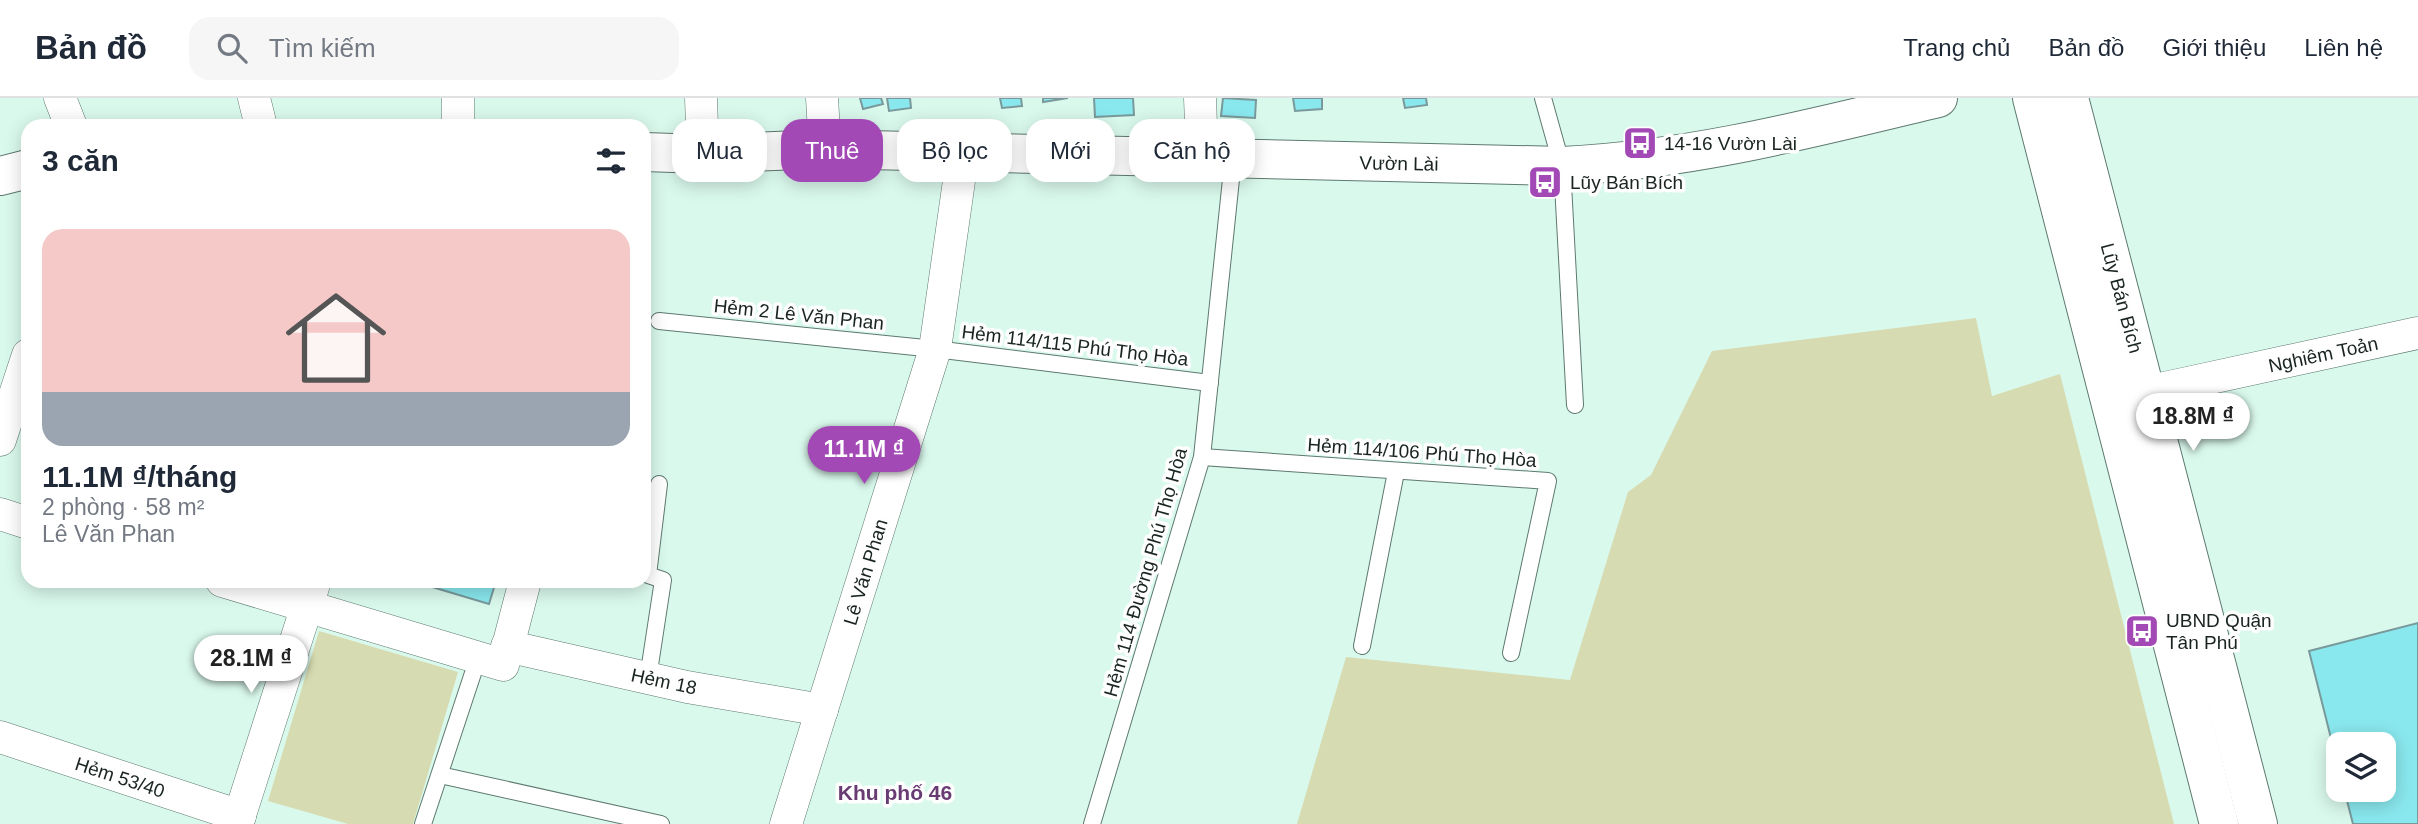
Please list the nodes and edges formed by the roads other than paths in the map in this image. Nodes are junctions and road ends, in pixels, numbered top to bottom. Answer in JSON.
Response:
{"nodes":[{"id":1,"x":60,"y":98,"type":"edge"},
{"id":2,"x":254,"y":98,"type":"edge"},
{"id":3,"x":458,"y":98,"type":"edge"},
{"id":4,"x":701,"y":98,"type":"edge"},
{"id":5,"x":822,"y":98,"type":"edge"},
{"id":6,"x":1543,"y":98,"type":"edge"},
{"id":7,"x":1938,"y":98,"type":"edge"},
{"id":8,"x":2032,"y":98,"type":"edge"},
{"id":9,"x":2070,"y":98,"type":"edge"},
{"id":10,"x":68,"y":119,"type":"edge"},
{"id":11,"x":259,"y":119,"type":"edge"},
{"id":12,"x":458,"y":119,"type":"edge"},
{"id":13,"x":702,"y":119,"type":"edge"},
{"id":14,"x":823,"y":119,"type":"edge"},
{"id":15,"x":651,"y":152,"type":"edge"},
{"id":16,"x":672,"y":153,"type":"edge"},
{"id":17,"x":1012,"y":154,"type":"edge"},
{"id":18,"x":1129,"y":157,"type":"edge"},
{"id":19,"x":1255,"y":160,"type":"edge"},
{"id":20,"x":1562,"y":166,"type":"junction"},
{"id":21,"x":21,"y":171,"type":"edge"},
{"id":22,"x":0,"y":176,"type":"edge"},
{"id":23,"x":959,"y":182,"type":"edge"},
{"id":24,"x":1231,"y":182,"type":"edge"},
{"id":25,"x":659,"y":321,"type":"dead end"},
{"id":26,"x":2418,"y":333,"type":"edge"},
{"id":27,"x":935,"y":349,"type":"junction"},
{"id":28,"x":21,"y":376,"type":"edge"},
{"id":29,"x":1210,"y":383,"type":"junction"},
{"id":30,"x":2146,"y":392,"type":"junction"},
{"id":31,"x":1575,"y":405,"type":"dead end"},
{"id":32,"x":0,"y":440,"type":"edge"},
{"id":33,"x":1202,"y":457,"type":"junction"},
{"id":34,"x":1396,"y":472,"type":"junction"},
{"id":35,"x":659,"y":484,"type":"dead end"},
{"id":36,"x":0,"y":514,"type":"edge"},
{"id":37,"x":21,"y":521,"type":"edge"},
{"id":38,"x":651,"y":550,"type":"edge"},
{"id":39,"x":651,"y":576,"type":"edge"},
{"id":40,"x":270,"y":588,"type":"edge"},
{"id":41,"x":523,"y":588,"type":"edge"},
{"id":42,"x":311,"y":594,"type":"edge"},
{"id":43,"x":507,"y":646,"type":"junction"},
{"id":44,"x":1362,"y":646,"type":"dead end"},
{"id":45,"x":1511,"y":653,"type":"dead end"},
{"id":46,"x":478,"y":658,"type":"junction"},
{"id":47,"x":648,"y":678,"type":"junction"},
{"id":48,"x":821,"y":710,"type":"junction"},
{"id":49,"x":0,"y":737,"type":"edge"},
{"id":50,"x":440,"y":775,"type":"junction"},
{"id":51,"x":238,"y":820,"type":"edge"},
{"id":52,"x":423,"y":824,"type":"edge"},
{"id":53,"x":661,"y":824,"type":"edge"},
{"id":54,"x":786,"y":824,"type":"edge"},
{"id":55,"x":1092,"y":824,"type":"edge"},
{"id":56,"x":2219,"y":824,"type":"edge"},
{"id":57,"x":2258,"y":824,"type":"edge"}],
"edges":[{"from":1,"to":10,"type":"street"},
{"from":2,"to":11,"type":"street"},
{"from":3,"to":12,"type":"street"},
{"from":4,"to":13,"type":"street"},
{"from":5,"to":14,"type":"street"},
{"from":6,"to":20,"type":"lane"},
{"from":7,"to":20,"type":"main road","name":"Vườn Lài"},
{"from":8,"to":56,"type":"main road","name":"Lũy Bán Bích"},
{"from":9,"to":30,"type":"main road","name":"Lũy Bán Bích"},
{"from":15,"to":16,"type":"main road","name":"Vườn Lài"},
{"from":17,"to":18,"type":"main road","name":"Vườn Lài"},
{"from":19,"to":20,"type":"main road","name":"Vườn Lài"},
{"from":20,"to":31,"type":"lane"},
{"from":21,"to":22,"type":"main road"},
{"from":23,"to":27,"type":"street","name":"Lê Văn Phan"},
{"from":24,"to":29,"type":"lane","name":"Hẻm 114 Đường Phú Thọ Hòa"},
{"from":25,"to":27,"type":"lane","name":"Hẻm 2 Lê Văn Phan"},
{"from":26,"to":30,"type":"street","name":"Nghiêm Toản"},
{"from":27,"to":29,"type":"lane","name":"Hẻm 114/115 Phú Thọ Hòa"},
{"from":27,"to":48,"type":"street","name":"Lê Văn Phan"},
{"from":28,"to":32,"type":"street"},
{"from":29,"to":33,"type":"lane","name":"Hẻm 114 Đường Phú Thọ Hòa"},
{"from":30,"to":57,"type":"main road","name":"Lũy Bán Bích"},
{"from":33,"to":34,"type":"lane","name":"Hẻm 114/106 Phú Thọ Hòa"},
{"from":33,"to":55,"type":"lane","name":"Hẻm 114 Đường Phú Thọ Hòa"},
{"from":34,"to":44,"type":"lane"},
{"from":34,"to":45,"type":"lane","name":"Hẻm 114/106 Phú Thọ Hòa"},
{"from":35,"to":38,"type":"lane"},
{"from":36,"to":37,"type":"street"},
{"from":39,"to":47,"type":"lane"},
{"from":40,"to":42,"type":"street"},
{"from":41,"to":43,"type":"street"},
{"from":42,"to":46,"type":"street"},
{"from":42,"to":51,"type":"street"},
{"from":43,"to":46,"type":"street"},
{"from":43,"to":47,"type":"street","name":"Hẻm 18"},
{"from":46,"to":50,"type":"lane"},
{"from":47,"to":48,"type":"street","name":"Hẻm 18"},
{"from":48,"to":54,"type":"street","name":"Lê Văn Phan"},
{"from":49,"to":51,"type":"street","name":"Hẻm 53/40"},
{"from":50,"to":52,"type":"lane"},
{"from":50,"to":53,"type":"lane"}]}
